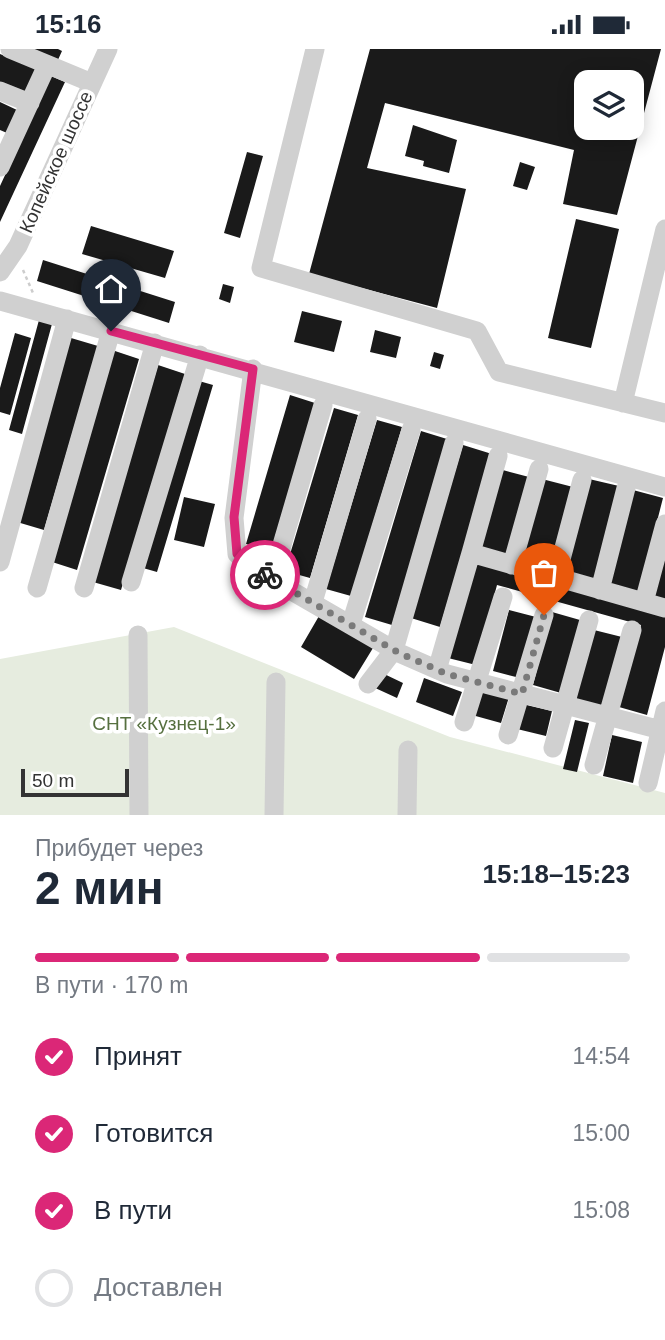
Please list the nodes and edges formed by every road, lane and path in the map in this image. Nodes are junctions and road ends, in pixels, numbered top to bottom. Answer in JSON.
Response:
{"nodes":[{"id":1,"x":10,"y":49,"type":"edge"},
{"id":2,"x":108,"y":49,"type":"edge"},
{"id":3,"x":315,"y":49,"type":"edge"},
{"id":4,"x":47,"y":65,"type":"junction"},
{"id":5,"x":92,"y":82,"type":"junction"},
{"id":6,"x":0,"y":91,"type":"edge"},
{"id":7,"x":30,"y":103,"type":"junction"},
{"id":8,"x":6,"y":138,"type":"edge"},
{"id":9,"x":0,"y":167,"type":"edge"},
{"id":10,"x":665,"y":229,"type":"edge"},
{"id":11,"x":0,"y":272,"type":"edge"},
{"id":12,"x":0,"y":301,"type":"edge"},
{"id":13,"x":67,"y":319,"type":"junction"},
{"id":14,"x":111,"y":331,"type":"junction"},
{"id":15,"x":155,"y":343,"type":"junction"},
{"id":16,"x":200,"y":355,"type":"junction"},
{"id":17,"x":253,"y":369,"type":"junction"},
{"id":18,"x":623,"y":403,"type":"junction"},
{"id":19,"x":323,"y":405,"type":"dead end"},
{"id":20,"x":665,"y":413,"type":"edge"},
{"id":21,"x":367,"y":419,"type":"dead end"},
{"id":22,"x":411,"y":430,"type":"dead end"},
{"id":23,"x":454,"y":443,"type":"dead end"},
{"id":24,"x":498,"y":456,"type":"dead end"},
{"id":25,"x":539,"y":469,"type":"dead end"},
{"id":26,"x":582,"y":480,"type":"dead end"},
{"id":27,"x":665,"y":487,"type":"edge"},
{"id":28,"x":626,"y":488,"type":"dead end"},
{"id":29,"x":665,"y":524,"type":"edge"},
{"id":30,"x":471,"y":554,"type":"junction"},
{"id":31,"x":0,"y":562,"type":"edge"},
{"id":32,"x":512,"y":565,"type":"junction"},
{"id":33,"x":556,"y":578,"type":"junction"},
{"id":34,"x":272,"y":579,"type":"junction"},
{"id":35,"x":131,"y":582,"type":"dead end"},
{"id":36,"x":37,"y":588,"type":"dead end"},
{"id":37,"x":84,"y":588,"type":"dead end"},
{"id":38,"x":600,"y":590,"type":"junction"},
{"id":39,"x":503,"y":597,"type":"dead end"},
{"id":40,"x":313,"y":602,"type":"junction"},
{"id":41,"x":644,"y":602,"type":"junction"},
{"id":42,"x":665,"y":608,"type":"edge"},
{"id":43,"x":544,"y":615,"type":"dead end"},
{"id":44,"x":589,"y":620,"type":"dead end"},
{"id":45,"x":351,"y":624,"type":"junction"},
{"id":46,"x":632,"y":630,"type":"dead end"},
{"id":47,"x":138,"y":635,"type":"dead end"},
{"id":48,"x":394,"y":650,"type":"junction"},
{"id":49,"x":437,"y":670,"type":"junction"},
{"id":50,"x":276,"y":682,"type":"dead end"},
{"id":51,"x":478,"y":682,"type":"junction"},
{"id":52,"x":368,"y":684,"type":"dead end"},
{"id":53,"x":522,"y":694,"type":"junction"},
{"id":54,"x":565,"y":705,"type":"junction"},
{"id":55,"x":665,"y":711,"type":"edge"},
{"id":56,"x":608,"y":716,"type":"junction"},
{"id":57,"x":464,"y":722,"type":"dead end"},
{"id":58,"x":662,"y":730,"type":"edge"},
{"id":59,"x":508,"y":735,"type":"dead end"},
{"id":60,"x":553,"y":748,"type":"dead end"},
{"id":61,"x":408,"y":750,"type":"dead end"},
{"id":62,"x":594,"y":765,"type":"dead end"},
{"id":63,"x":648,"y":783,"type":"dead end"},
{"id":64,"x":139,"y":815,"type":"edge"},
{"id":65,"x":274,"y":815,"type":"edge"},
{"id":66,"x":407,"y":815,"type":"edge"}],
"edges":[{"from":1,"to":4,"type":"street"},
{"from":2,"to":5,"type":"street","name":"Копейское шоссе"},
{"from":3,"to":18,"type":"street"},
{"from":4,"to":5,"type":"street"},
{"from":4,"to":7,"type":"street"},
{"from":5,"to":11,"type":"street","name":"Копейское шоссе"},
{"from":6,"to":7,"type":"street"},
{"from":7,"to":8,"type":"street"},
{"from":8,"to":9,"type":"street"},
{"from":10,"to":18,"type":"street"},
{"from":12,"to":13,"type":"street"},
{"from":13,"to":14,"type":"street"},
{"from":13,"to":31,"type":"street"},
{"from":14,"to":15,"type":"street"},
{"from":14,"to":36,"type":"street"},
{"from":15,"to":16,"type":"street"},
{"from":15,"to":37,"type":"street"},
{"from":16,"to":17,"type":"street"},
{"from":16,"to":35,"type":"street"},
{"from":17,"to":27,"type":"street"},
{"from":17,"to":34,"type":"street"},
{"from":18,"to":20,"type":"street"},
{"from":19,"to":34,"type":"street"},
{"from":21,"to":40,"type":"street"},
{"from":22,"to":45,"type":"street"},
{"from":23,"to":48,"type":"street"},
{"from":24,"to":30,"type":"street"},
{"from":25,"to":32,"type":"street"},
{"from":26,"to":33,"type":"street"},
{"from":28,"to":38,"type":"street"},
{"from":29,"to":41,"type":"street"},
{"from":30,"to":32,"type":"street"},
{"from":30,"to":49,"type":"street"},
{"from":32,"to":33,"type":"street"},
{"from":33,"to":38,"type":"street"},
{"from":34,"to":40,"type":"street"},
{"from":38,"to":41,"type":"street"},
{"from":39,"to":51,"type":"street"},
{"from":40,"to":45,"type":"street"},
{"from":41,"to":42,"type":"street"},
{"from":43,"to":53,"type":"street"},
{"from":44,"to":54,"type":"street"},
{"from":45,"to":48,"type":"street"},
{"from":46,"to":56,"type":"street"},
{"from":47,"to":64,"type":"street"},
{"from":48,"to":49,"type":"street"},
{"from":48,"to":52,"type":"street"},
{"from":49,"to":51,"type":"street"},
{"from":50,"to":65,"type":"street"},
{"from":51,"to":53,"type":"street"},
{"from":51,"to":57,"type":"street"},
{"from":53,"to":54,"type":"street"},
{"from":53,"to":59,"type":"street"},
{"from":54,"to":56,"type":"street"},
{"from":54,"to":60,"type":"street"},
{"from":55,"to":58,"type":"street"},
{"from":56,"to":58,"type":"street"},
{"from":56,"to":62,"type":"street"},
{"from":58,"to":63,"type":"street"},
{"from":61,"to":66,"type":"street"}]}
